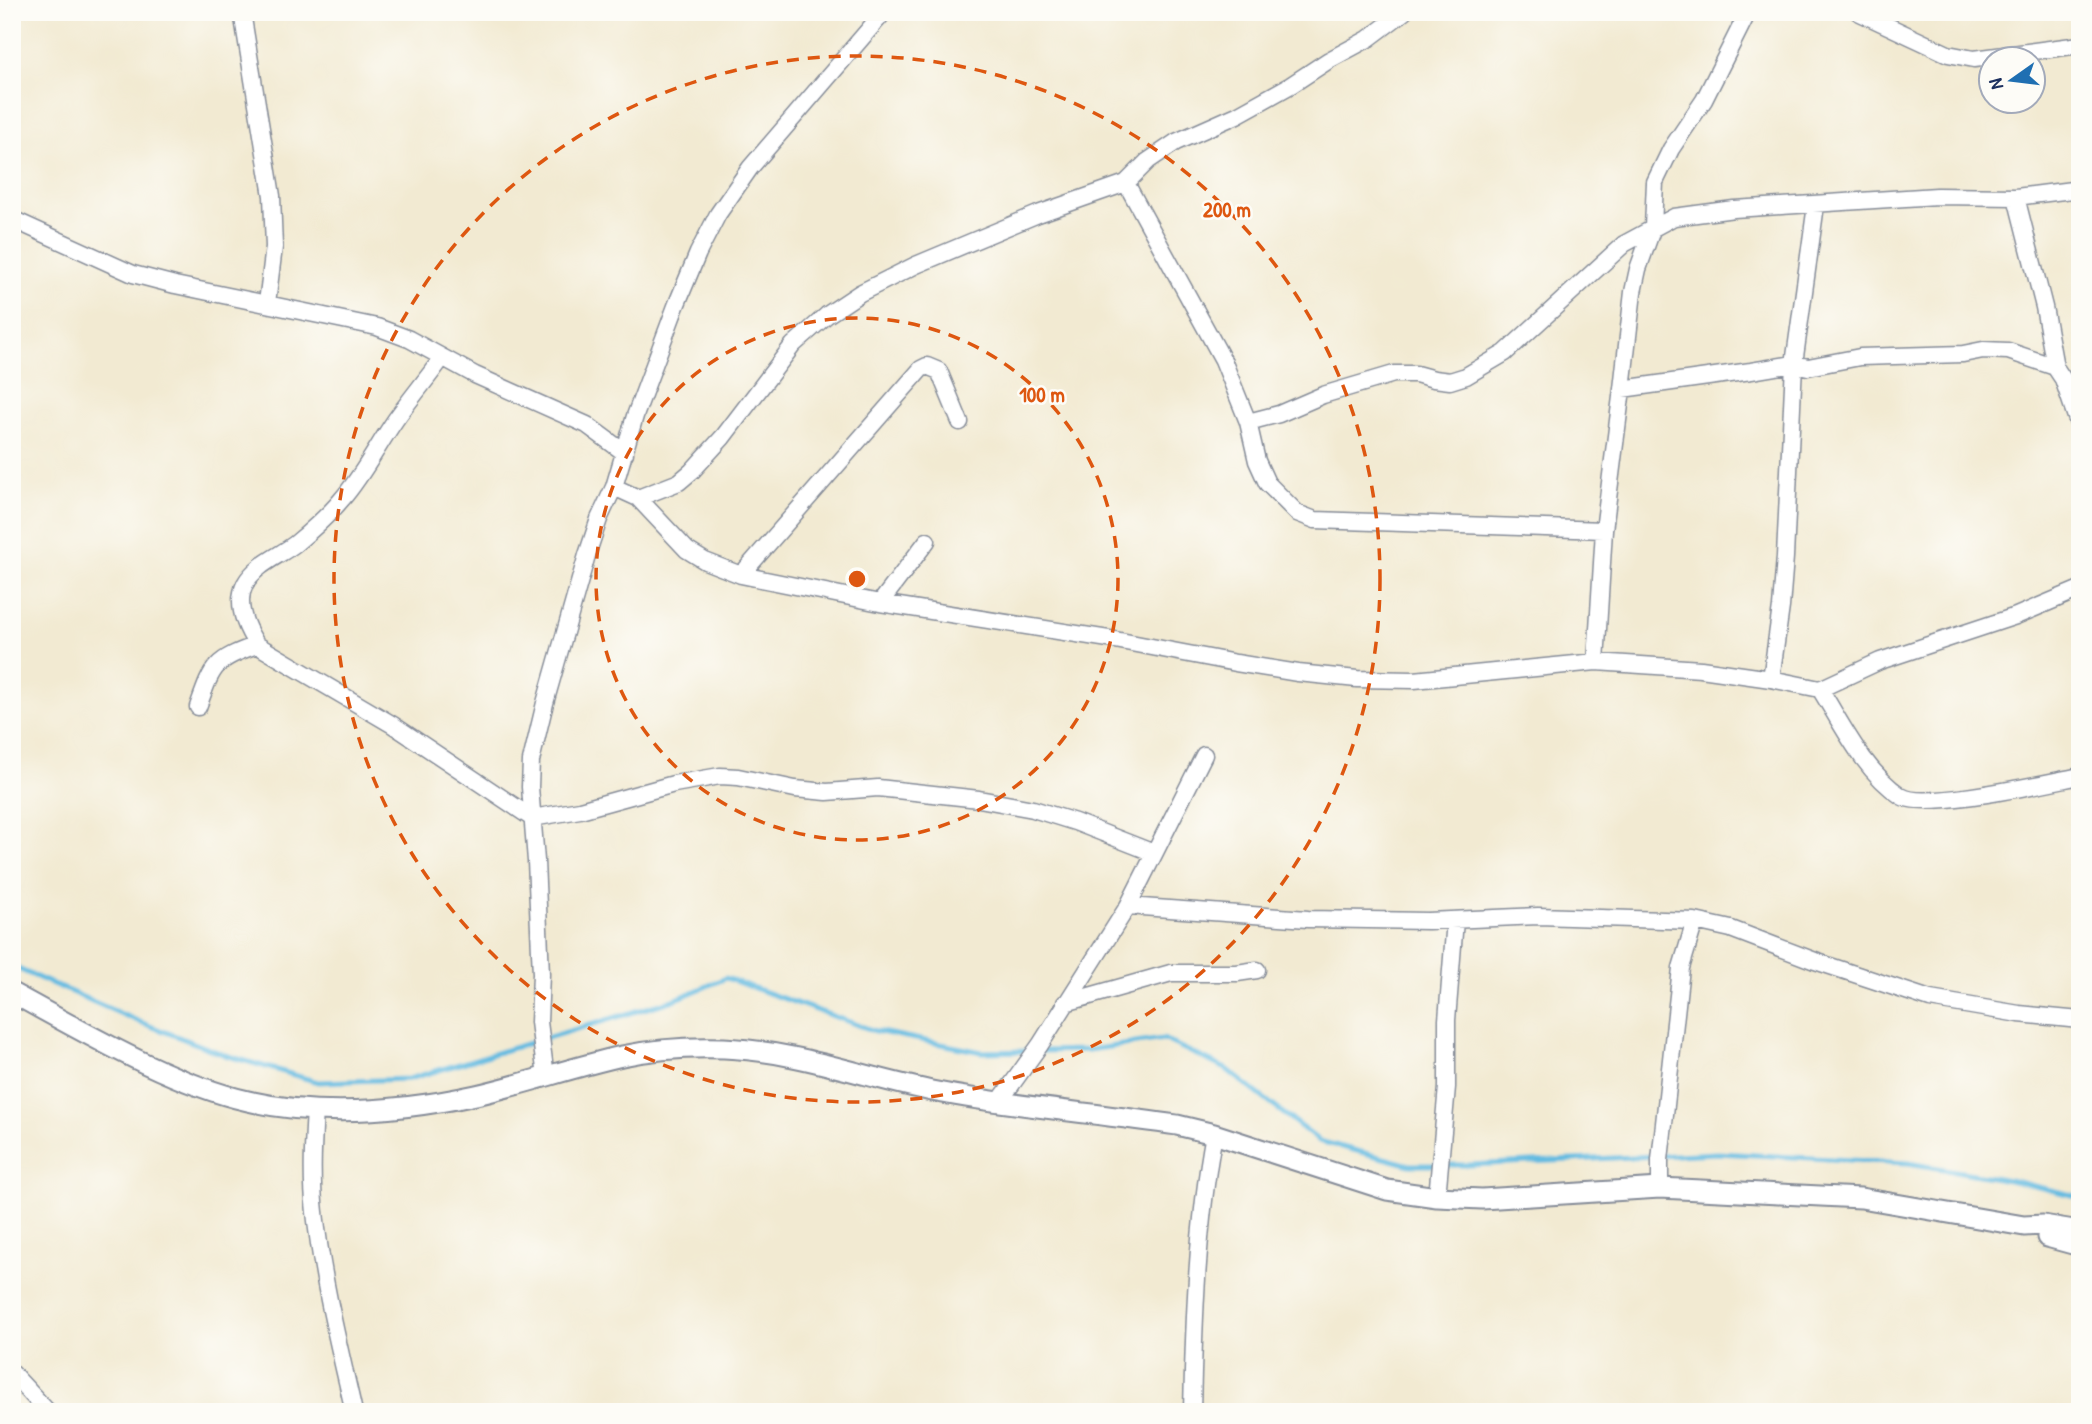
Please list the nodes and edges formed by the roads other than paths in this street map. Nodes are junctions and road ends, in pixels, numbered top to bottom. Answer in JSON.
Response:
{"nodes":[{"id":1,"x":242,"y":12,"type":"edge"},
{"id":2,"x":884,"y":12,"type":"edge"},
{"id":3,"x":1404,"y":12,"type":"edge"},
{"id":4,"x":1748,"y":12,"type":"edge"},
{"id":5,"x":1858,"y":12,"type":"edge"},
{"id":6,"x":2080,"y":45,"type":"edge"},
{"id":7,"x":1126,"y":183,"type":"junction"},
{"id":8,"x":2080,"y":189,"type":"edge"},
{"id":9,"x":2017,"y":197,"type":"junction"},
{"id":10,"x":1816,"y":205,"type":"junction"},
{"id":11,"x":12,"y":219,"type":"edge"},
{"id":12,"x":1653,"y":228,"type":"junction"},
{"id":13,"x":267,"y":303,"type":"junction"},
{"id":14,"x":442,"y":358,"type":"junction"},
{"id":15,"x":1794,"y":364,"type":"junction"},
{"id":16,"x":2059,"y":373,"type":"junction"},
{"id":17,"x":2080,"y":377,"type":"edge"},
{"id":18,"x":1622,"y":389,"type":"junction"},
{"id":19,"x":960,"y":422,"type":"dead end"},
{"id":20,"x":1248,"y":422,"type":"junction"},
{"id":21,"x":2080,"y":429,"type":"edge"},
{"id":22,"x":625,"y":453,"type":"junction"},
{"id":23,"x":614,"y":487,"type":"junction"},
{"id":24,"x":638,"y":498,"type":"junction"},
{"id":25,"x":1604,"y":530,"type":"junction"},
{"id":26,"x":927,"y":541,"type":"dead end"},
{"id":27,"x":741,"y":575,"type":"junction"},
{"id":28,"x":2080,"y":589,"type":"edge"},
{"id":29,"x":880,"y":603,"type":"junction"},
{"id":30,"x":257,"y":645,"type":"junction"},
{"id":31,"x":1596,"y":662,"type":"junction"},
{"id":32,"x":1770,"y":679,"type":"junction"},
{"id":33,"x":1820,"y":689,"type":"junction"},
{"id":34,"x":198,"y":707,"type":"dead end"},
{"id":35,"x":1204,"y":755,"type":"dead end"},
{"id":36,"x":2080,"y":776,"type":"edge"},
{"id":37,"x":532,"y":818,"type":"junction"},
{"id":38,"x":1154,"y":853,"type":"junction"},
{"id":39,"x":1128,"y":906,"type":"junction"},
{"id":40,"x":1455,"y":920,"type":"junction"},
{"id":41,"x":1695,"y":921,"type":"junction"},
{"id":42,"x":1256,"y":970,"type":"dead end"},
{"id":43,"x":12,"y":993,"type":"edge"},
{"id":44,"x":1065,"y":1003,"type":"junction"},
{"id":45,"x":2080,"y":1020,"type":"edge"},
{"id":46,"x":546,"y":1077,"type":"junction"},
{"id":47,"x":999,"y":1102,"type":"junction"},
{"id":48,"x":315,"y":1110,"type":"junction"},
{"id":49,"x":1214,"y":1134,"type":"junction"},
{"id":50,"x":1660,"y":1188,"type":"junction"},
{"id":51,"x":1437,"y":1197,"type":"junction"},
{"id":52,"x":2024,"y":1226,"type":"junction"},
{"id":53,"x":2080,"y":1231,"type":"edge"},
{"id":54,"x":2080,"y":1245,"type":"edge"},
{"id":55,"x":12,"y":1373,"type":"edge"},
{"id":56,"x":48,"y":1412,"type":"edge"},
{"id":57,"x":354,"y":1412,"type":"edge"},
{"id":58,"x":1192,"y":1412,"type":"edge"}],
"edges":[{"from":1,"to":13,"type":"street"},
{"from":2,"to":22,"type":"street"},
{"from":3,"to":7,"type":"street"},
{"from":4,"to":12,"type":"street"},
{"from":5,"to":6,"type":"street"},
{"from":7,"to":20,"type":"street"},
{"from":7,"to":24,"type":"street"},
{"from":8,"to":9,"type":"street"},
{"from":9,"to":10,"type":"street"},
{"from":9,"to":16,"type":"street"},
{"from":10,"to":12,"type":"street"},
{"from":10,"to":15,"type":"street"},
{"from":11,"to":13,"type":"street"},
{"from":12,"to":18,"type":"street"},
{"from":12,"to":20,"type":"street"},
{"from":13,"to":14,"type":"street"},
{"from":14,"to":22,"type":"street"},
{"from":14,"to":30,"type":"street"},
{"from":15,"to":16,"type":"street"},
{"from":15,"to":18,"type":"street"},
{"from":15,"to":32,"type":"street"},
{"from":16,"to":17,"type":"street"},
{"from":16,"to":21,"type":"street"},
{"from":18,"to":25,"type":"street"},
{"from":19,"to":27,"type":"street"},
{"from":20,"to":25,"type":"street"},
{"from":22,"to":23,"type":"street"},
{"from":23,"to":24,"type":"street"},
{"from":23,"to":37,"type":"street"},
{"from":24,"to":27,"type":"street"},
{"from":25,"to":31,"type":"street"},
{"from":26,"to":29,"type":"street"},
{"from":27,"to":29,"type":"street"},
{"from":28,"to":33,"type":"street"},
{"from":29,"to":31,"type":"street"},
{"from":30,"to":34,"type":"street"},
{"from":30,"to":37,"type":"street"},
{"from":31,"to":32,"type":"street"},
{"from":32,"to":33,"type":"street"},
{"from":33,"to":36,"type":"street"},
{"from":35,"to":38,"type":"street"},
{"from":37,"to":38,"type":"street"},
{"from":37,"to":46,"type":"street"},
{"from":38,"to":39,"type":"street"},
{"from":39,"to":40,"type":"street"},
{"from":39,"to":44,"type":"street"},
{"from":40,"to":41,"type":"street"},
{"from":40,"to":51,"type":"street"},
{"from":41,"to":45,"type":"street"},
{"from":41,"to":50,"type":"street"},
{"from":42,"to":44,"type":"street"},
{"from":43,"to":48,"type":"street"},
{"from":44,"to":47,"type":"street"},
{"from":46,"to":47,"type":"street"},
{"from":46,"to":48,"type":"street"},
{"from":47,"to":49,"type":"street"},
{"from":48,"to":57,"type":"street"},
{"from":49,"to":51,"type":"street"},
{"from":49,"to":58,"type":"street"},
{"from":50,"to":51,"type":"street"},
{"from":50,"to":52,"type":"street"},
{"from":52,"to":53,"type":"street"},
{"from":52,"to":54,"type":"street"},
{"from":55,"to":56,"type":"street"}]}
